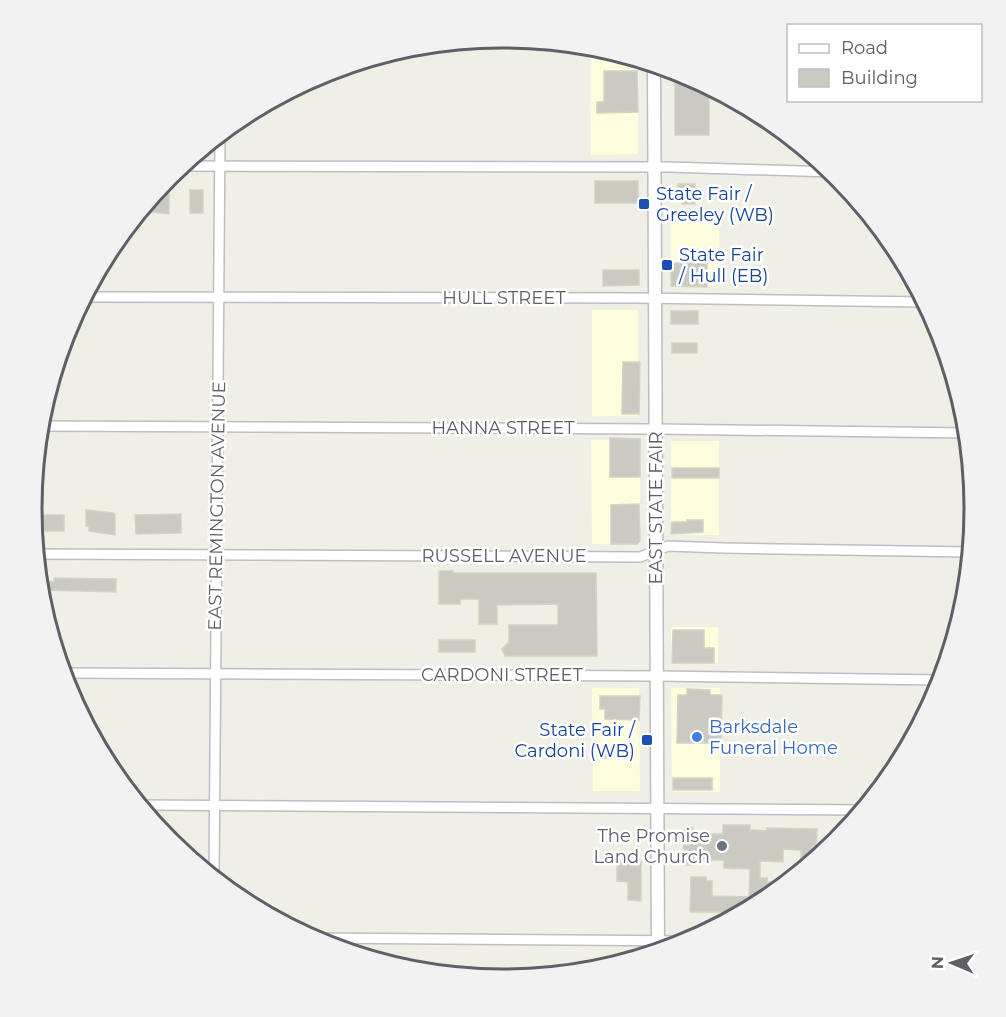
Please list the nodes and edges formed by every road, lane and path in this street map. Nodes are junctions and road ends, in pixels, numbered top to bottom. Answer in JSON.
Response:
{"nodes":[{"id":1,"x":654,"y":73,"type":"edge"},
{"id":2,"x":220,"y":145,"type":"edge"},
{"id":3,"x":195,"y":166,"type":"edge"},
{"id":4,"x":220,"y":166,"type":"junction"},
{"id":5,"x":654,"y":168,"type":"junction"},
{"id":6,"x":817,"y":172,"type":"edge"},
{"id":7,"x":94,"y":297,"type":"edge"},
{"id":8,"x":219,"y":297,"type":"junction"},
{"id":9,"x":654,"y":298,"type":"junction"},
{"id":10,"x":914,"y":302,"type":"edge"},
{"id":11,"x":50,"y":426,"type":"edge"},
{"id":12,"x":217,"y":427,"type":"junction"},
{"id":13,"x":656,"y":429,"type":"junction"},
{"id":14,"x":957,"y":433,"type":"edge"},
{"id":15,"x":656,"y":552,"type":"junction"},
{"id":16,"x":962,"y":552,"type":"edge"},
{"id":17,"x":45,"y":554,"type":"edge"},
{"id":18,"x":216,"y":556,"type":"junction"},
{"id":19,"x":73,"y":674,"type":"edge"},
{"id":20,"x":216,"y":674,"type":"junction"},
{"id":21,"x":657,"y":676,"type":"junction"},
{"id":22,"x":931,"y":680,"type":"edge"},
{"id":23,"x":150,"y":805,"type":"edge"},
{"id":24,"x":215,"y":805,"type":"junction"},
{"id":25,"x":658,"y":807,"type":"junction"},
{"id":26,"x":852,"y":810,"type":"edge"},
{"id":27,"x":214,"y":868,"type":"edge"},
{"id":28,"x":339,"y":939,"type":"edge"},
{"id":29,"x":658,"y":942,"type":"edge"},
{"id":30,"x":648,"y":946,"type":"edge"}],
"edges":[{"from":1,"to":5,"type":"street","name":"EAST STATE FAIR"},
{"from":2,"to":4,"type":"street","name":"EAST REMINGTON AVENUE"},
{"from":3,"to":4,"type":"street"},
{"from":4,"to":5,"type":"street"},
{"from":4,"to":8,"type":"street","name":"EAST REMINGTON AVENUE"},
{"from":5,"to":6,"type":"street"},
{"from":5,"to":9,"type":"street","name":"EAST STATE FAIR"},
{"from":7,"to":8,"type":"street","name":"HULL STREET"},
{"from":8,"to":9,"type":"street","name":"HULL STREET"},
{"from":8,"to":12,"type":"street","name":"EAST REMINGTON AVENUE"},
{"from":9,"to":10,"type":"street","name":"HULL STREET"},
{"from":9,"to":13,"type":"street","name":"EAST STATE FAIR"},
{"from":11,"to":12,"type":"street","name":"HANNA STREET"},
{"from":12,"to":13,"type":"street","name":"HANNA STREET"},
{"from":12,"to":18,"type":"street","name":"EAST REMINGTON AVENUE"},
{"from":13,"to":14,"type":"street","name":"HANNA STREET"},
{"from":13,"to":15,"type":"street","name":"EAST STATE FAIR"},
{"from":15,"to":16,"type":"street","name":"RUSSELL AVENUE"},
{"from":15,"to":18,"type":"street","name":"RUSSELL AVENUE"},
{"from":15,"to":21,"type":"street","name":"EAST STATE FAIR"},
{"from":17,"to":18,"type":"street","name":"RUSSELL AVENUE"},
{"from":18,"to":20,"type":"street","name":"EAST REMINGTON AVENUE"},
{"from":19,"to":20,"type":"street","name":"CARDONI STREET"},
{"from":20,"to":21,"type":"street","name":"CARDONI STREET"},
{"from":20,"to":24,"type":"street","name":"EAST REMINGTON AVENUE"},
{"from":21,"to":22,"type":"street","name":"CARDONI STREET"},
{"from":21,"to":25,"type":"street","name":"EAST STATE FAIR"},
{"from":23,"to":24,"type":"street"},
{"from":24,"to":25,"type":"street"},
{"from":24,"to":27,"type":"street","name":"EAST REMINGTON AVENUE"},
{"from":25,"to":26,"type":"street"},
{"from":25,"to":29,"type":"street","name":"EAST STATE FAIR"},
{"from":28,"to":30,"type":"street"}]}
